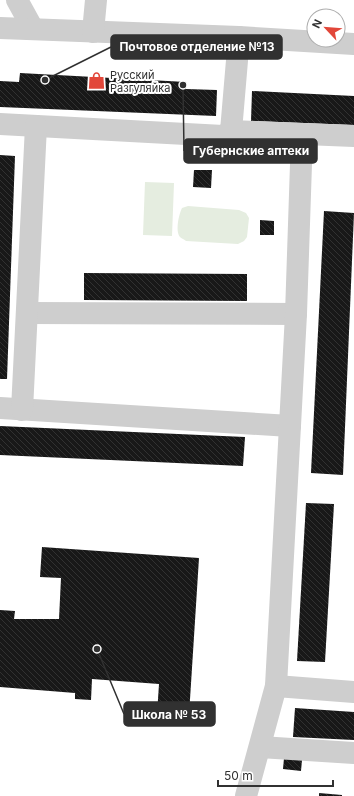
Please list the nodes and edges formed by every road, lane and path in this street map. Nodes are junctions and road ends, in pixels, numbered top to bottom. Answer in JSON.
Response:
{"nodes":[{"id":1,"x":17,"y":0,"type":"edge"},
{"id":2,"x":96,"y":0,"type":"edge"},
{"id":3,"x":0,"y":28,"type":"edge"},
{"id":4,"x":33,"y":29,"type":"junction"},
{"id":5,"x":93,"y":32,"type":"junction"},
{"id":6,"x":239,"y":37,"type":"junction"},
{"id":7,"x":354,"y":44,"type":"edge"},
{"id":8,"x":0,"y":124,"type":"edge"},
{"id":9,"x":36,"y":126,"type":"junction"},
{"id":10,"x":231,"y":131,"type":"junction"},
{"id":11,"x":302,"y":134,"type":"junction"},
{"id":12,"x":354,"y":136,"type":"edge"},
{"id":13,"x":27,"y":313,"type":"junction"},
{"id":14,"x":296,"y":314,"type":"junction"},
{"id":15,"x":0,"y":408,"type":"edge"},
{"id":16,"x":22,"y":410,"type":"junction"},
{"id":17,"x":290,"y":426,"type":"junction"},
{"id":18,"x":276,"y":686,"type":"junction"},
{"id":19,"x":354,"y":692,"type":"edge"},
{"id":20,"x":260,"y":747,"type":"junction"},
{"id":21,"x":354,"y":753,"type":"edge"},
{"id":22,"x":246,"y":796,"type":"edge"}],
"edges":[{"from":1,"to":4,"type":"street"},
{"from":2,"to":5,"type":"street"},
{"from":3,"to":4,"type":"street"},
{"from":4,"to":5,"type":"street"},
{"from":5,"to":6,"type":"street"},
{"from":6,"to":7,"type":"street"},
{"from":6,"to":10,"type":"street"},
{"from":8,"to":9,"type":"street"},
{"from":9,"to":10,"type":"street"},
{"from":9,"to":13,"type":"street"},
{"from":10,"to":11,"type":"street"},
{"from":11,"to":12,"type":"street"},
{"from":11,"to":14,"type":"street"},
{"from":13,"to":14,"type":"street"},
{"from":13,"to":16,"type":"street"},
{"from":14,"to":17,"type":"street"},
{"from":15,"to":16,"type":"street"},
{"from":16,"to":17,"type":"street"},
{"from":17,"to":18,"type":"street"},
{"from":18,"to":19,"type":"street"},
{"from":18,"to":20,"type":"street"},
{"from":20,"to":21,"type":"street"},
{"from":20,"to":22,"type":"street"}]}
